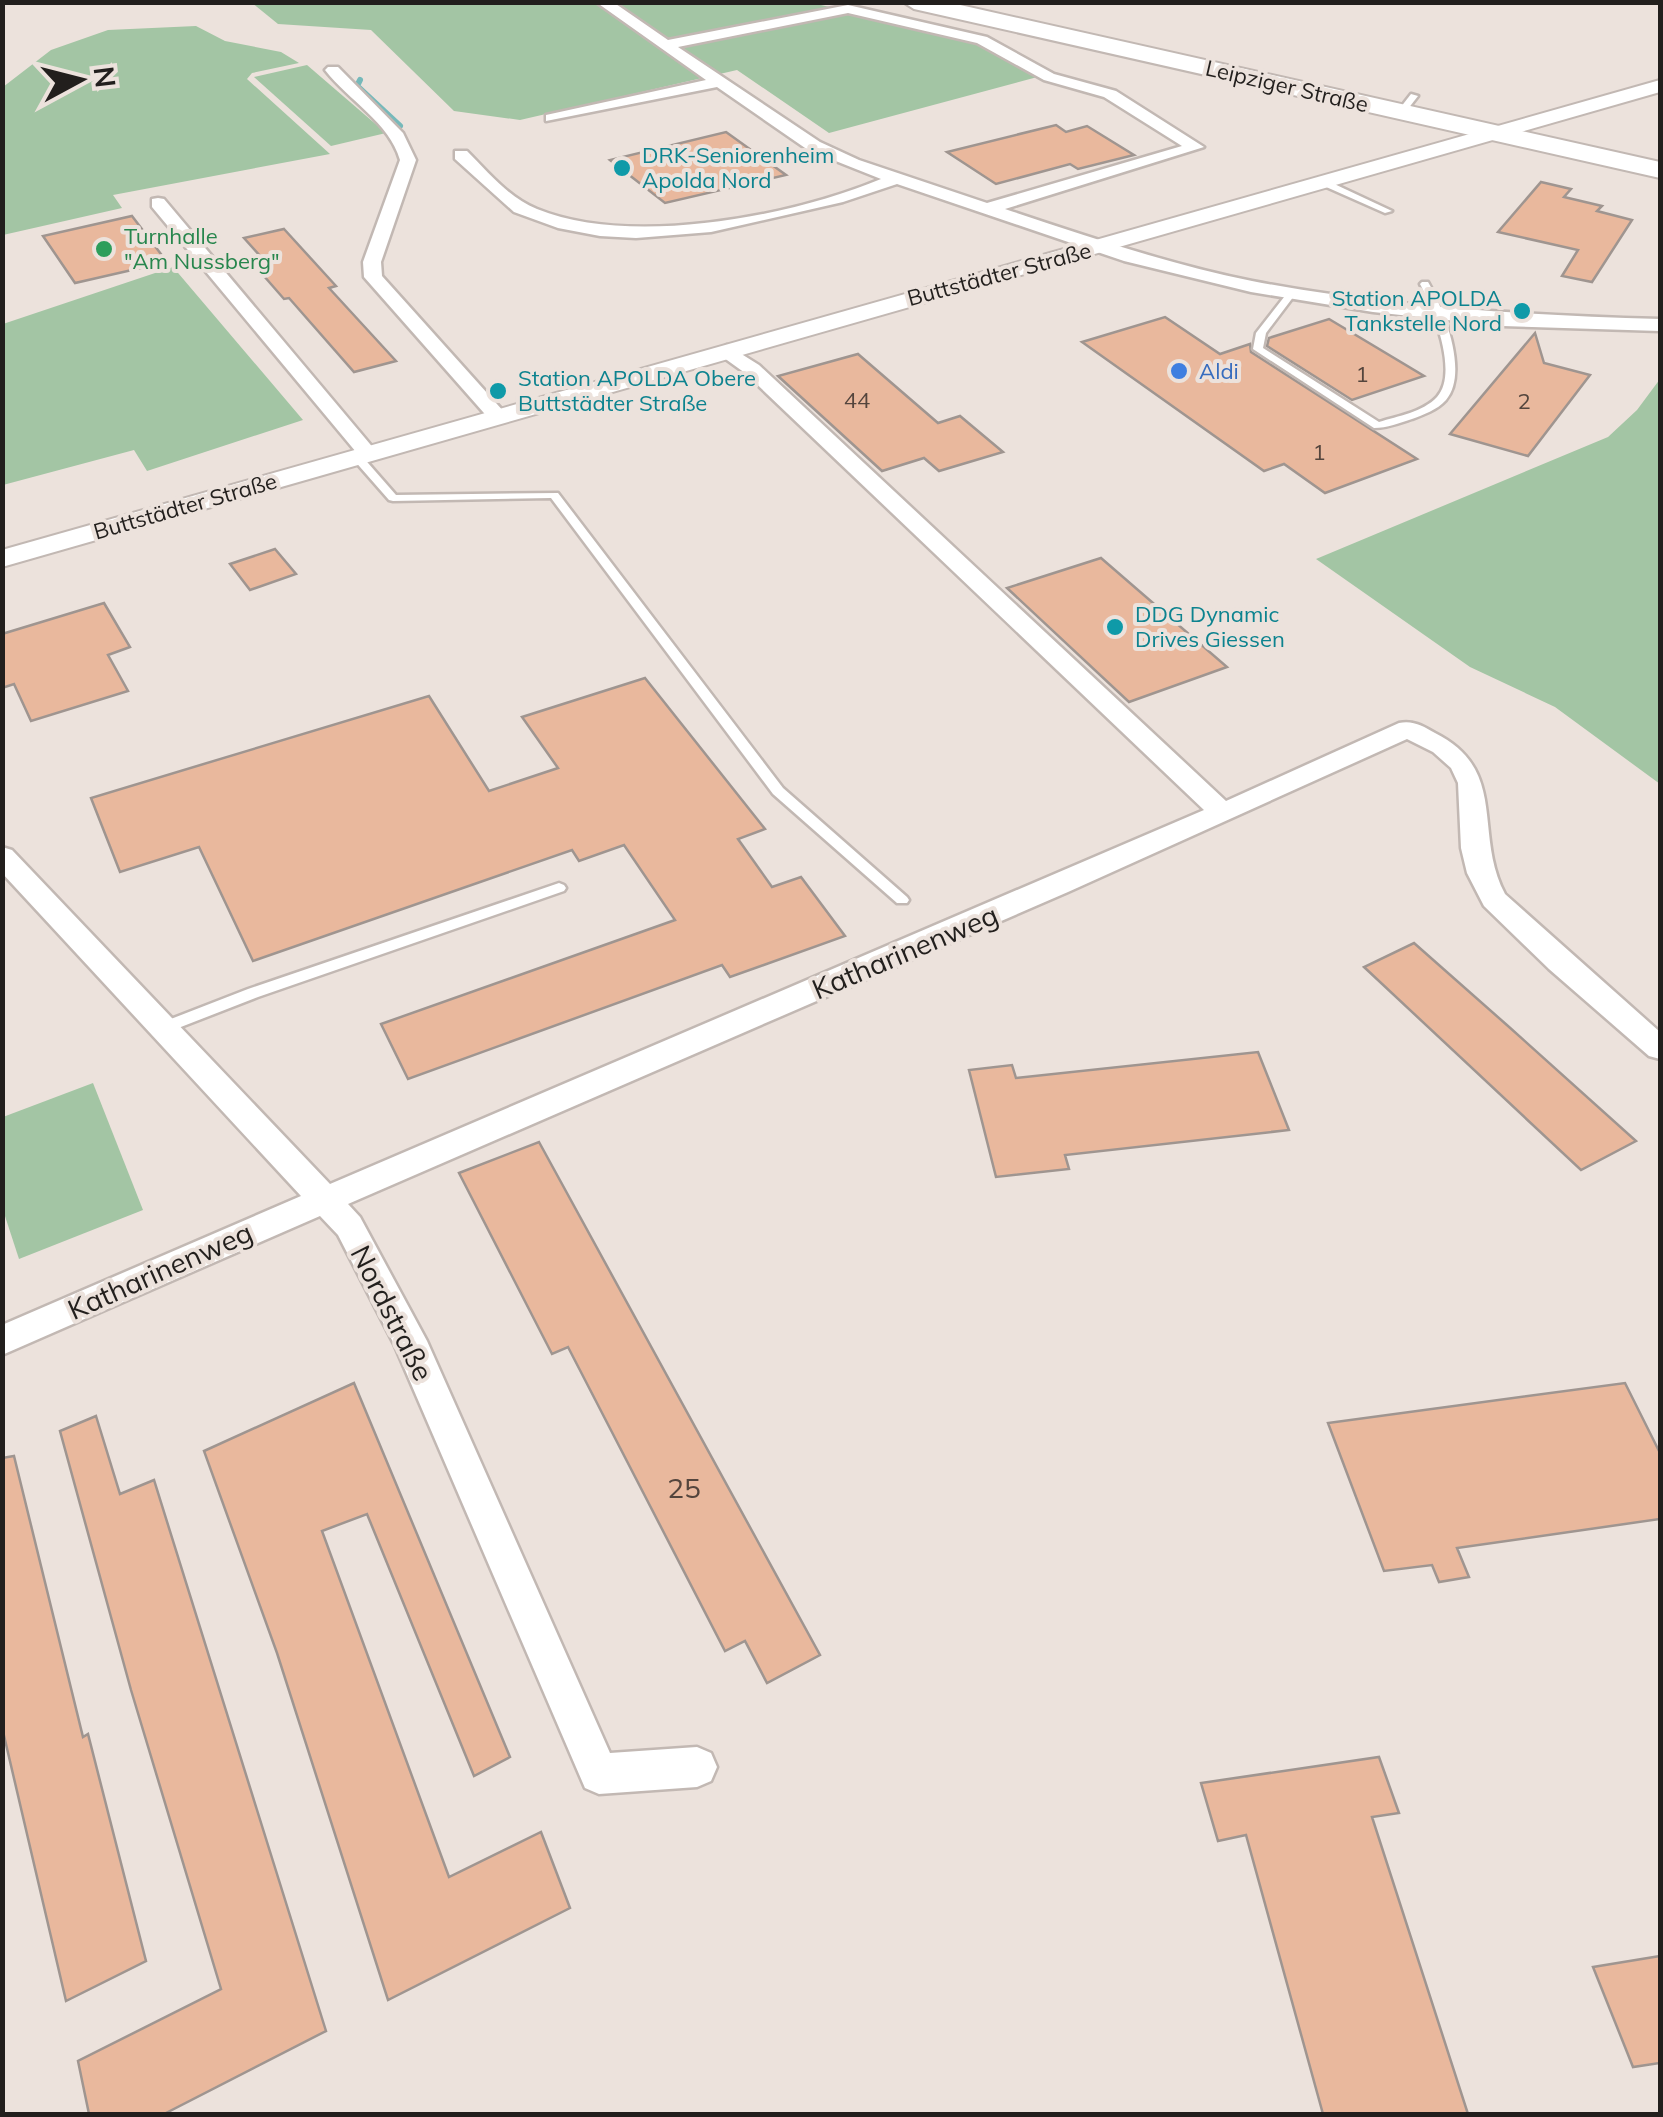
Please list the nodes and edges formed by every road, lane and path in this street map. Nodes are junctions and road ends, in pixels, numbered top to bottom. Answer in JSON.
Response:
{"nodes":[{"id":1,"x":603,"y":2,"type":"edge"},
{"id":2,"x":914,"y":2,"type":"edge"},
{"id":3,"x":668,"y":44,"type":"junction"},
{"id":4,"x":333,"y":70,"type":"dead end"},
{"id":5,"x":721,"y":82,"type":"junction"},
{"id":6,"x":1660,"y":86,"type":"edge"},
{"id":7,"x":552,"y":118,"type":"dead end"},
{"id":8,"x":1500,"y":134,"type":"junction"},
{"id":9,"x":461,"y":155,"type":"dead end"},
{"id":10,"x":1660,"y":170,"type":"edge"},
{"id":11,"x":896,"y":178,"type":"junction"},
{"id":12,"x":1327,"y":184,"type":"junction"},
{"id":13,"x":158,"y":203,"type":"dead end"},
{"id":14,"x":990,"y":208,"type":"junction"},
{"id":15,"x":1388,"y":212,"type":"dead end"},
{"id":16,"x":1171,"y":227,"type":"junction"},
{"id":17,"x":1098,"y":247,"type":"junction"},
{"id":18,"x":1178,"y":271,"type":"junction"},
{"id":19,"x":1424,"y":284,"type":"dead end"},
{"id":20,"x":1291,"y":294,"type":"junction"},
{"id":21,"x":1436,"y":314,"type":"junction"},
{"id":22,"x":1660,"y":325,"type":"edge"},
{"id":23,"x":727,"y":352,"type":"junction"},
{"id":24,"x":498,"y":417,"type":"junction"},
{"id":25,"x":362,"y":456,"type":"junction"},
{"id":26,"x":2,"y":559,"type":"edge"},
{"id":27,"x":1224,"y":813,"type":"junction"},
{"id":28,"x":2,"y":856,"type":"edge"},
{"id":29,"x":559,"y":888,"type":"dead end"},
{"id":30,"x":902,"y":900,"type":"dead end"},
{"id":31,"x":164,"y":1028,"type":"junction"},
{"id":32,"x":1660,"y":1048,"type":"edge"},
{"id":33,"x":323,"y":1199,"type":"junction"},
{"id":34,"x":2,"y":1342,"type":"edge"},
{"id":35,"x":697,"y":1767,"type":"dead end"}],
"edges":[{"from":1,"to":3,"type":"street"},
{"from":2,"to":8,"type":"main road","name":"Leipziger Straße"},
{"from":3,"to":5,"type":"street"},
{"from":3,"to":14,"type":"street"},
{"from":4,"to":24,"type":"street"},
{"from":5,"to":7,"type":"street"},
{"from":5,"to":11,"type":"street"},
{"from":6,"to":8,"type":"street","name":"Buttstädter Straße"},
{"from":8,"to":10,"type":"main road","name":"Leipziger Straße"},
{"from":8,"to":12,"type":"street","name":"Buttstädter Straße"},
{"from":9,"to":11,"type":"street"},
{"from":11,"to":14,"type":"street"},
{"from":12,"to":15,"type":"lane"},
{"from":12,"to":16,"type":"street","name":"Buttstädter Straße"},
{"from":13,"to":25,"type":"street"},
{"from":14,"to":17,"type":"street"},
{"from":16,"to":17,"type":"street","name":"Buttstädter Straße"},
{"from":16,"to":18,"type":"street"},
{"from":17,"to":18,"type":"street"},
{"from":17,"to":23,"type":"street","name":"Buttstädter Straße"},
{"from":18,"to":20,"type":"street"},
{"from":19,"to":21,"type":"lane"},
{"from":20,"to":21,"type":"street"},
{"from":20,"to":21,"type":"lane"},
{"from":21,"to":22,"type":"street"},
{"from":23,"to":24,"type":"street","name":"Buttstädter Straße"},
{"from":23,"to":27,"type":"street"},
{"from":24,"to":25,"type":"street","name":"Buttstädter Straße"},
{"from":25,"to":26,"type":"street","name":"Buttstädter Straße"},
{"from":25,"to":30,"type":"lane"},
{"from":27,"to":32,"type":"street","name":"Katharinenweg"},
{"from":27,"to":33,"type":"street","name":"Katharinenweg"},
{"from":28,"to":31,"type":"street","name":"Nordstraße"},
{"from":29,"to":31,"type":"lane"},
{"from":31,"to":33,"type":"street","name":"Nordstraße"},
{"from":33,"to":34,"type":"street","name":"Katharinenweg"},
{"from":33,"to":35,"type":"street","name":"Nordstraße"}]}
